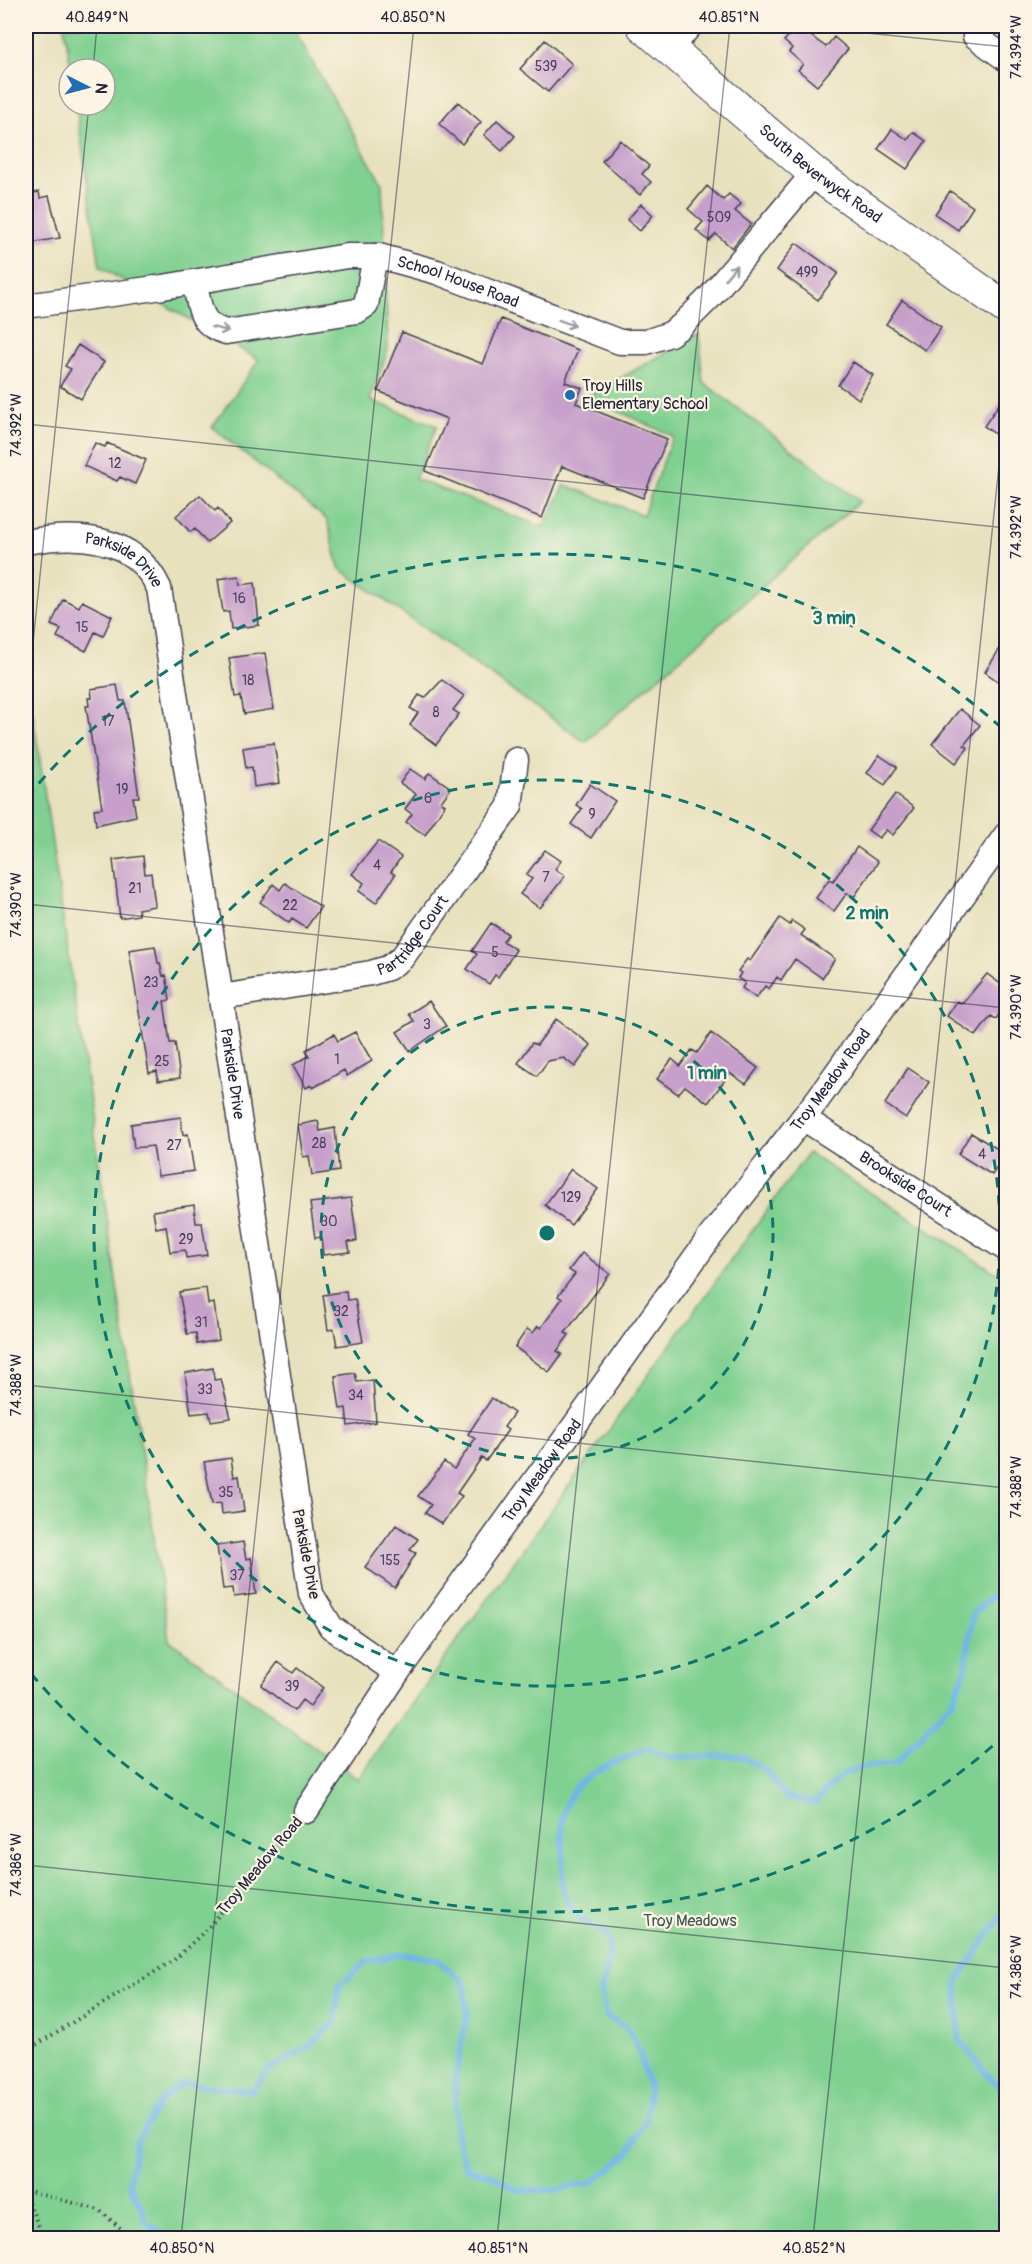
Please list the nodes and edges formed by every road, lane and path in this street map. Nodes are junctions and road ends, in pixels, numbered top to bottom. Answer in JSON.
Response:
{"nodes":[{"id":1,"x":643,"y":26,"type":"edge"},
{"id":2,"x":690,"y":26,"type":"edge"},
{"id":3,"x":975,"y":36,"type":"dead end"},
{"id":4,"x":669,"y":49,"type":"junction"},
{"id":5,"x":1006,"y":59,"type":"edge"},
{"id":6,"x":814,"y":173,"type":"junction"},
{"id":7,"x":375,"y":256,"type":"junction"},
{"id":8,"x":194,"y":282,"type":"junction"},
{"id":9,"x":26,"y":306,"type":"edge"},
{"id":10,"x":1006,"y":309,"type":"edge"},
{"id":11,"x":26,"y":542,"type":"edge"},
{"id":12,"x":516,"y":760,"type":"dead end"},
{"id":13,"x":1006,"y":835,"type":"edge"},
{"id":14,"x":221,"y":997,"type":"junction"},
{"id":15,"x":803,"y":1119,"type":"junction"},
{"id":16,"x":1006,"y":1250,"type":"edge"},
{"id":17,"x":397,"y":1673,"type":"junction"},
{"id":18,"x":306,"y":1811,"type":"joint"},
{"id":19,"x":26,"y":2051,"type":"edge"},
{"id":20,"x":26,"y":2190,"type":"edge"},
{"id":21,"x":26,"y":2197,"type":"edge"},
{"id":22,"x":43,"y":2238,"type":"edge"},
{"id":23,"x":132,"y":2238,"type":"edge"},
{"id":24,"x":162,"y":2238,"type":"edge"},
{"id":25,"x":193,"y":2238,"type":"edge"}],
"edges":[{"from":1,"to":4,"type":"main road","name":"South Beverwyck Road"},
{"from":2,"to":4,"type":"street"},
{"from":3,"to":5,"type":"street"},
{"from":4,"to":6,"type":"main road","name":"South Beverwyck Road"},
{"from":7,"to":6,"type":"street","name":"School House Road","one_way":true},
{"from":6,"to":10,"type":"main road","name":"South Beverwyck Road"},
{"from":7,"to":8,"type":"street","name":"School House Road"},
{"from":8,"to":7,"type":"street","one_way":true},
{"from":8,"to":9,"type":"street","name":"School House Road"},
{"from":11,"to":14,"type":"street","name":"Parkside Drive"},
{"from":12,"to":14,"type":"street","name":"Partridge Court"},
{"from":13,"to":15,"type":"street","name":"Troy Meadow Road"},
{"from":14,"to":17,"type":"street","name":"Parkside Drive"},
{"from":15,"to":16,"type":"street","name":"Brookside Court"},
{"from":15,"to":17,"type":"street","name":"Troy Meadow Road"},
{"from":17,"to":18,"type":"street","name":"Troy Meadow Road"},
{"from":18,"to":19,"type":"path","name":"Troy Meadow Road"},
{"from":20,"to":23,"type":"path"},
{"from":21,"to":22,"type":"path"},
{"from":24,"to":25,"type":"path"}]}
